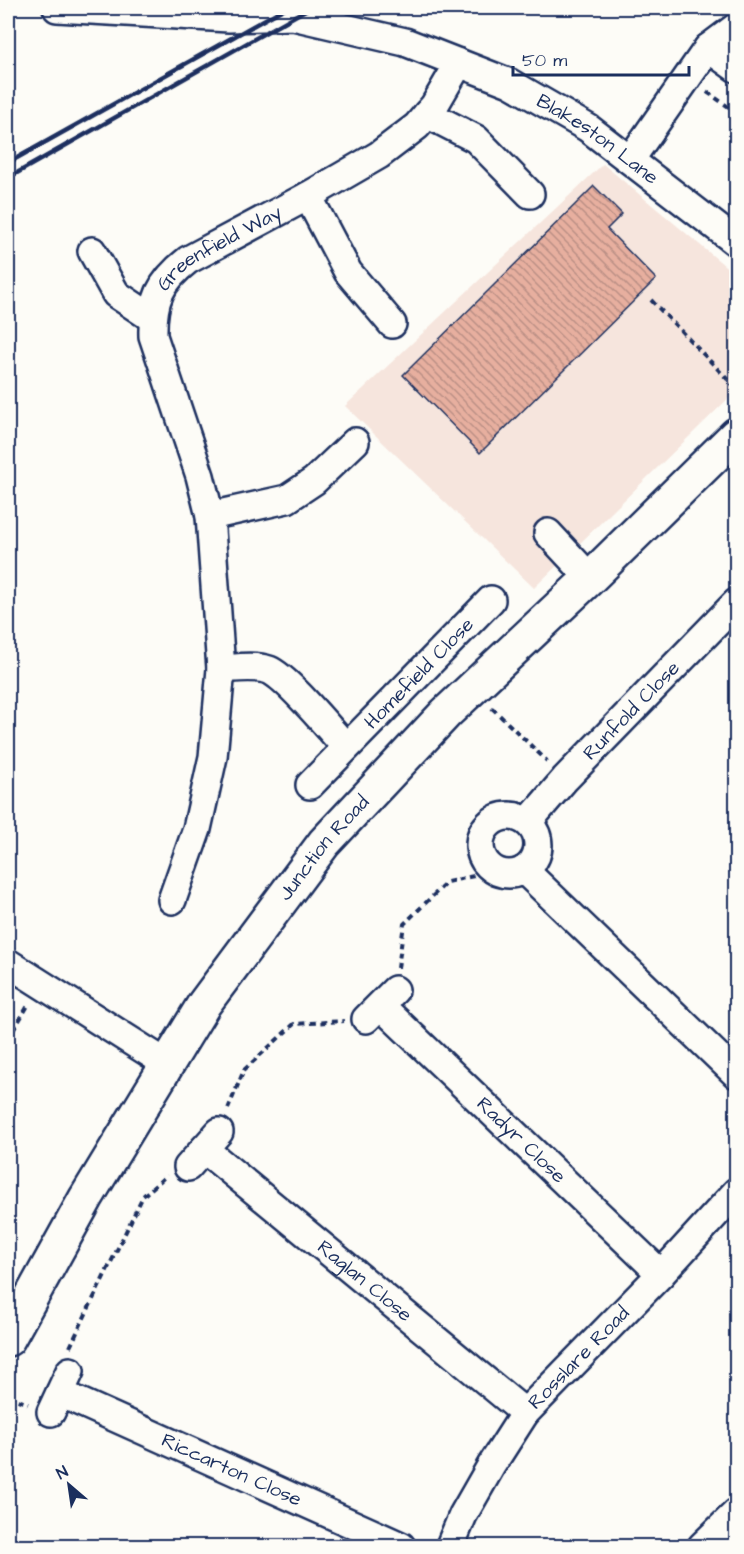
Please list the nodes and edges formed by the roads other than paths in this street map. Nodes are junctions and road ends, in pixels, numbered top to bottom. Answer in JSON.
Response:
{"nodes":[{"id":1,"x":57,"y":8,"type":"edge"},
{"id":2,"x":198,"y":11,"type":"edge"},
{"id":3,"x":736,"y":27,"type":"edge"},
{"id":4,"x":708,"y":48,"type":"junction"},
{"id":5,"x":459,"y":63,"type":"junction"},
{"id":6,"x":736,"y":68,"type":"edge"},
{"id":7,"x":427,"y":114,"type":"junction"},
{"id":8,"x":630,"y":160,"type":"junction"},
{"id":9,"x":530,"y":194,"type":"dead end"},
{"id":10,"x":308,"y":196,"type":"junction"},
{"id":11,"x":736,"y":242,"type":"edge"},
{"id":12,"x":92,"y":251,"type":"dead end"},
{"id":13,"x":152,"y":318,"type":"junction"},
{"id":14,"x":392,"y":324,"type":"dead end"},
{"id":15,"x":736,"y":435,"type":"edge"},
{"id":16,"x":355,"y":442,"type":"dead end"},
{"id":17,"x":210,"y":516,"type":"junction"},
{"id":18,"x":548,"y":533,"type":"dead end"},
{"id":19,"x":590,"y":578,"type":"junction"},
{"id":20,"x":491,"y":600,"type":"dead end"},
{"id":21,"x":736,"y":603,"type":"edge"},
{"id":22,"x":221,"y":669,"type":"junction"},
{"id":23,"x":346,"y":747,"type":"junction"},
{"id":24,"x":310,"y":785,"type":"dead end"},
{"id":25,"x":528,"y":822,"type":"junction"},
{"id":26,"x":524,"y":870,"type":"junction"},
{"id":27,"x":172,"y":900,"type":"dead end"},
{"id":28,"x":8,"y":963,"type":"edge"},
{"id":29,"x":381,"y":1005,"type":"road end"},
{"id":30,"x":167,"y":1064,"type":"junction"},
{"id":31,"x":736,"y":1074,"type":"edge"},
{"id":32,"x":204,"y":1149,"type":"road end"},
{"id":33,"x":732,"y":1205,"type":"edge"},
{"id":34,"x":661,"y":1274,"type":"junction"},
{"id":35,"x":8,"y":1339,"type":"edge"},
{"id":36,"x":60,"y":1392,"type":"road end"},
{"id":37,"x":525,"y":1413,"type":"junction"},
{"id":38,"x":736,"y":1512,"type":"edge"},
{"id":39,"x":401,"y":1546,"type":"edge"},
{"id":40,"x":450,"y":1546,"type":"edge"},
{"id":41,"x":702,"y":1546,"type":"edge"}],
"edges":[{"from":1,"to":2,"type":"street","name":"Blakeston Lane"},
{"from":2,"to":5,"type":"street","name":"Blakeston Lane"},
{"from":3,"to":4,"type":"street"},
{"from":4,"to":6,"type":"street"},
{"from":4,"to":8,"type":"street"},
{"from":5,"to":7,"type":"street","name":"Greenfield Way"},
{"from":5,"to":8,"type":"street","name":"Blakeston Lane"},
{"from":7,"to":9,"type":"street"},
{"from":7,"to":10,"type":"street","name":"Greenfield Way"},
{"from":8,"to":11,"type":"street","name":"Blakeston Lane"},
{"from":10,"to":13,"type":"street","name":"Greenfield Way"},
{"from":10,"to":14,"type":"street"},
{"from":12,"to":13,"type":"street"},
{"from":13,"to":17,"type":"street","name":"Greenfield Way"},
{"from":15,"to":19,"type":"main road","name":"Junction Road"},
{"from":16,"to":17,"type":"street"},
{"from":17,"to":22,"type":"street","name":"Greenfield Way"},
{"from":18,"to":19,"type":"street"},
{"from":19,"to":30,"type":"main road","name":"Junction Road"},
{"from":20,"to":23,"type":"street","name":"Homefield Close"},
{"from":21,"to":25,"type":"street","name":"Runfold Close"},
{"from":22,"to":23,"type":"street"},
{"from":22,"to":27,"type":"street","name":"Greenfield Way"},
{"from":23,"to":24,"type":"street","name":"Homefield Close"},
{"from":25,"to":26,"type":"street"},
{"from":25,"to":26,"type":"street"},
{"from":26,"to":31,"type":"street"},
{"from":28,"to":30,"type":"street"},
{"from":29,"to":34,"type":"street","name":"Radyr Close"},
{"from":30,"to":35,"type":"main road","name":"Junction Road"},
{"from":32,"to":37,"type":"street","name":"Raglan Close"},
{"from":33,"to":34,"type":"street","name":"Rosslare Road"},
{"from":34,"to":37,"type":"street","name":"Rosslare Road"},
{"from":36,"to":39,"type":"street","name":"Riccarton Close"},
{"from":37,"to":40,"type":"street","name":"Rosslare Road"},
{"from":38,"to":41,"type":"street"}]}
